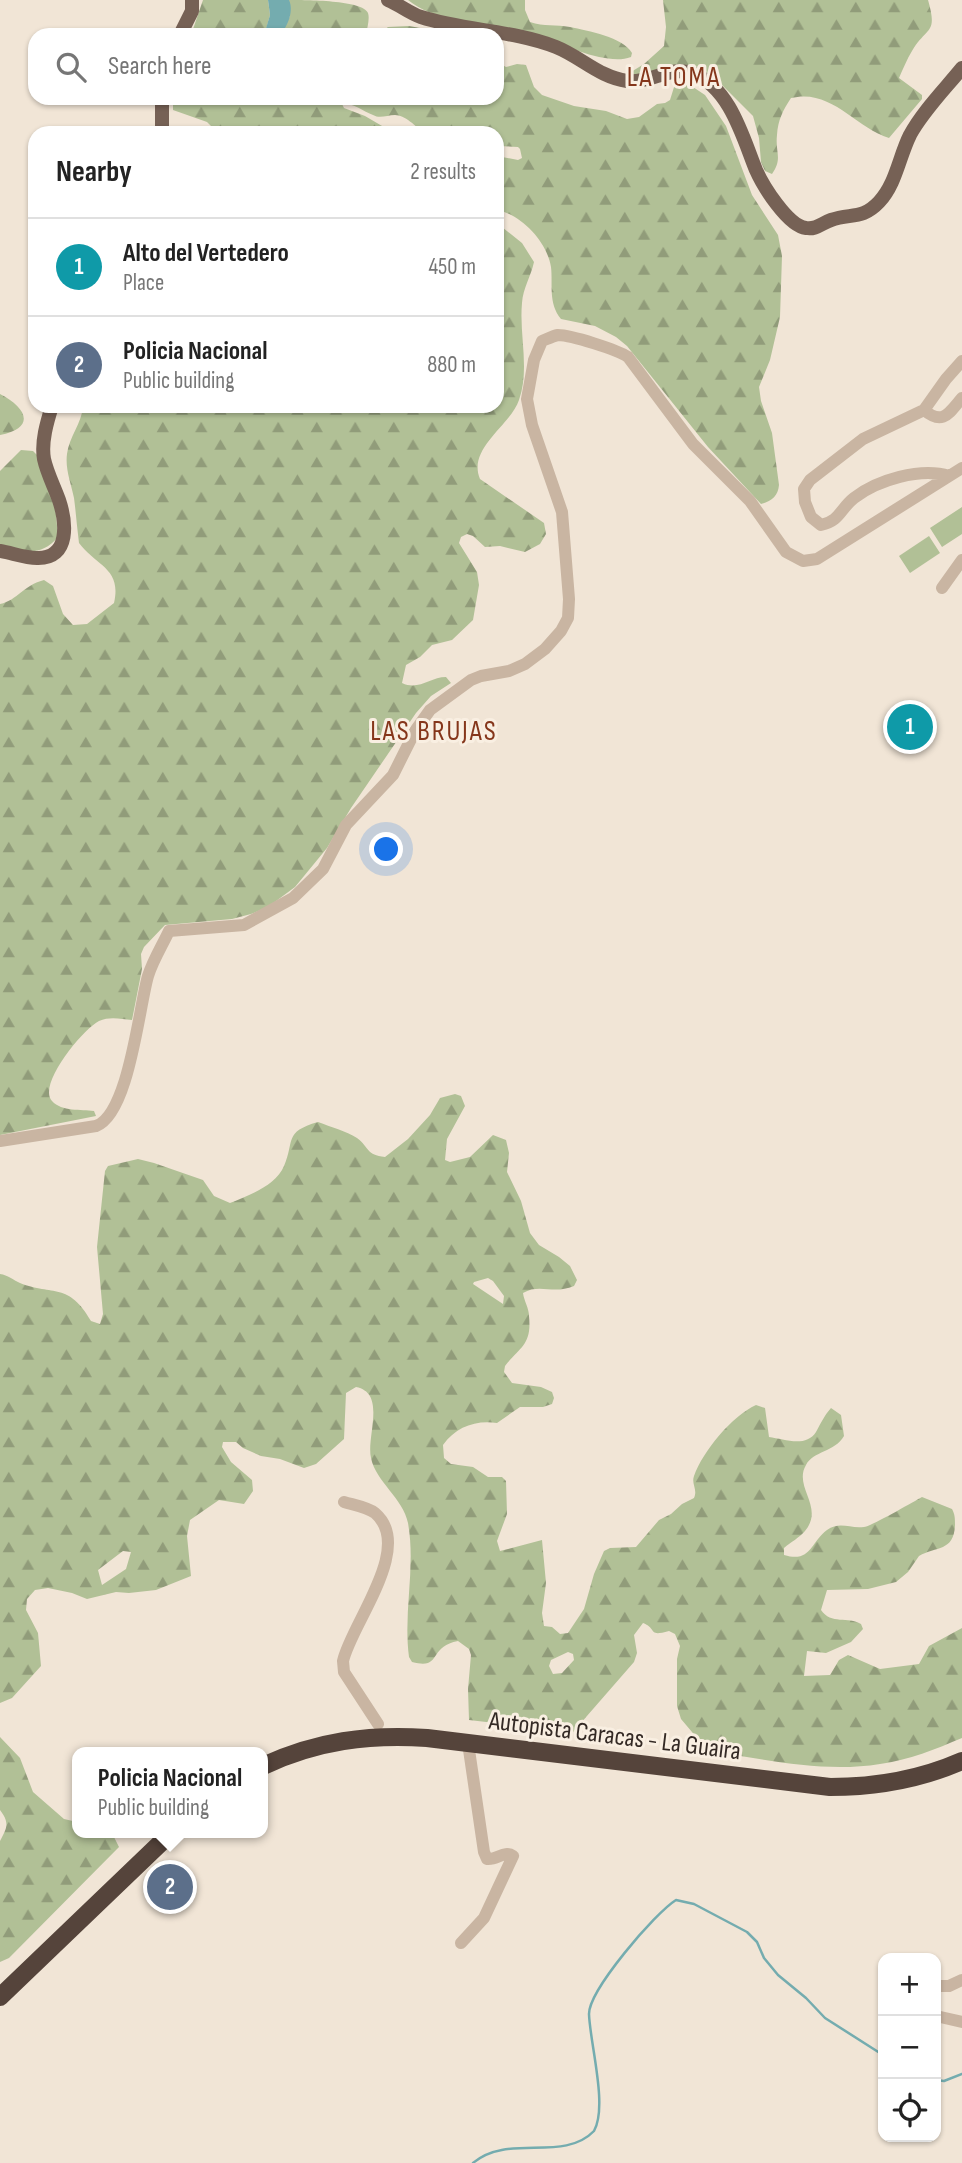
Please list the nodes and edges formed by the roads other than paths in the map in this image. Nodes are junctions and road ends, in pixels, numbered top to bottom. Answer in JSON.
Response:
{"nodes":[{"id":1,"x":192,"y":0,"type":"edge"},
{"id":2,"x":388,"y":0,"type":"edge"},
{"id":3,"x":184,"y":28,"type":"edge"},
{"id":4,"x":469,"y":28,"type":"edge"},
{"id":5,"x":504,"y":33,"type":"edge"},
{"id":6,"x":962,"y":68,"type":"edge"},
{"id":7,"x":162,"y":105,"type":"edge"},
{"id":8,"x":162,"y":126,"type":"edge"},
{"id":9,"x":962,"y":360,"type":"edge"},
{"id":10,"x":961,"y":400,"type":"edge"},
{"id":11,"x":924,"y":410,"type":"junction"},
{"id":12,"x":50,"y":413,"type":"edge"},
{"id":13,"x":962,"y":468,"type":"edge"},
{"id":14,"x":949,"y":476,"type":"junction"},
{"id":15,"x":0,"y":551,"type":"edge"},
{"id":16,"x":962,"y":560,"type":"edge"},
{"id":17,"x":942,"y":588,"type":"dead end"},
{"id":18,"x":0,"y":1142,"type":"edge"},
{"id":19,"x":344,"y":1502,"type":"dead end"},
{"id":20,"x":378,"y":1724,"type":"junction"},
{"id":21,"x":468,"y":1743,"type":"junction"},
{"id":22,"x":962,"y":1748,"type":"edge"},
{"id":23,"x":268,"y":1751,"type":"edge"},
{"id":24,"x":962,"y":1761,"type":"edge"},
{"id":25,"x":268,"y":1764,"type":"edge"},
{"id":26,"x":149,"y":1838,"type":"edge"},
{"id":27,"x":166,"y":1838,"type":"edge"},
{"id":28,"x":461,"y":1943,"type":"dead end"},
{"id":29,"x":0,"y":1980,"type":"edge"},
{"id":30,"x":962,"y":1980,"type":"edge"},
{"id":31,"x":941,"y":1986,"type":"edge"},
{"id":32,"x":0,"y":1997,"type":"edge"},
{"id":33,"x":941,"y":2017,"type":"edge"},
{"id":34,"x":962,"y":2022,"type":"edge"}],
"edges":[{"from":1,"to":3,"type":"main road"},
{"from":2,"to":4,"type":"main road"},
{"from":5,"to":6,"type":"main road"},
{"from":7,"to":8,"type":"main road"},
{"from":9,"to":11,"type":"street"},
{"from":10,"to":11,"type":"street"},
{"from":11,"to":14,"type":"street"},
{"from":12,"to":15,"type":"main road"},
{"from":13,"to":14,"type":"street"},
{"from":14,"to":18,"type":"street"},
{"from":16,"to":17,"type":"street"},
{"from":19,"to":20,"type":"street"},
{"from":20,"to":22,"type":"highway","name":"Autopista Caracas - La Guaira"},
{"from":20,"to":23,"type":"highway","name":"Autopista Caracas - La Guaira"},
{"from":21,"to":24,"type":"highway","name":"Autopista Caracas - La Guaira"},
{"from":21,"to":25,"type":"highway","name":"Autopista Caracas - La Guaira"},
{"from":21,"to":28,"type":"street"},
{"from":26,"to":29,"type":"highway"},
{"from":27,"to":32,"type":"highway"},
{"from":30,"to":31,"type":"street"},
{"from":33,"to":34,"type":"street"}]}
